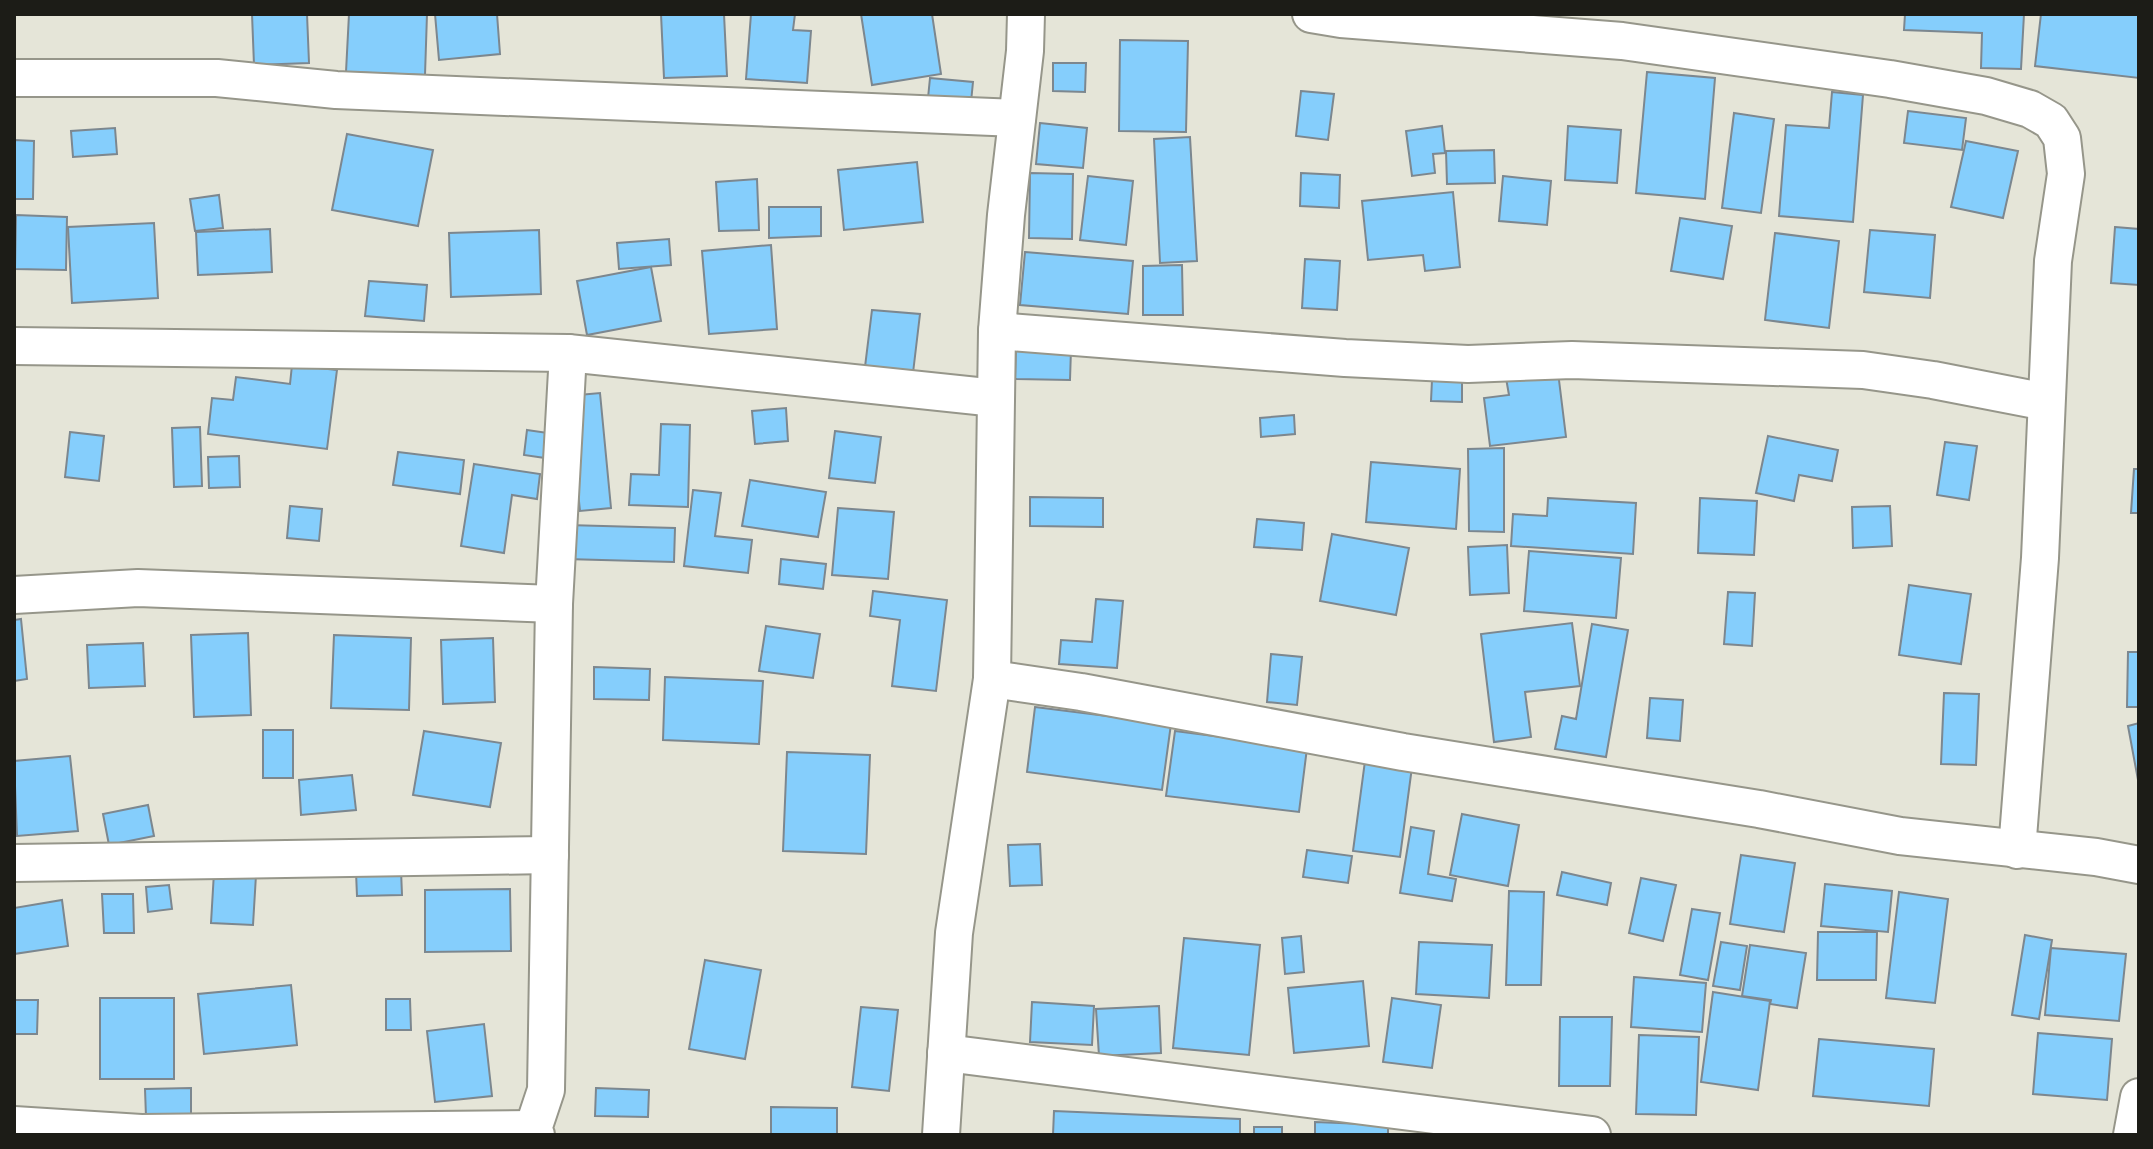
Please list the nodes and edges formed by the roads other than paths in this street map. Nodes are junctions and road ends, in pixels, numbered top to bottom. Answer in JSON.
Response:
{"nodes":[{"id":1,"x":1026,"y":14,"type":"edge"},
{"id":2,"x":1311,"y":14,"type":"edge"},
{"id":3,"x":14,"y":78,"type":"edge"},
{"id":4,"x":1017,"y":118,"type":"junction"},
{"id":5,"x":997,"y":331,"type":"junction"},
{"id":6,"x":14,"y":346,"type":"edge"},
{"id":7,"x":568,"y":353,"type":"junction"},
{"id":8,"x":996,"y":398,"type":"junction"},
{"id":9,"x":2046,"y":402,"type":"junction"},
{"id":10,"x":14,"y":595,"type":"edge"},
{"id":11,"x":554,"y":604,"type":"junction"},
{"id":12,"x":992,"y":679,"type":"junction"},
{"id":13,"x":2017,"y":850,"type":"junction"},
{"id":14,"x":550,"y":855,"type":"junction"},
{"id":15,"x":14,"y":863,"type":"edge"},
{"id":16,"x":2139,"y":865,"type":"edge"},
{"id":17,"x":946,"y":1053,"type":"junction"},
{"id":18,"x":2139,"y":1097,"type":"edge"},
{"id":19,"x":14,"y":1125,"type":"edge"},
{"id":20,"x":534,"y":1132,"type":"edge"},
{"id":21,"x":941,"y":1135,"type":"edge"},
{"id":22,"x":1592,"y":1135,"type":"edge"},
{"id":23,"x":2132,"y":1135,"type":"edge"}],
"edges":[{"from":1,"to":4,"type":"street"},
{"from":2,"to":9,"type":"street"},
{"from":3,"to":4,"type":"street"},
{"from":4,"to":5,"type":"street"},
{"from":5,"to":8,"type":"street"},
{"from":5,"to":9,"type":"street"},
{"from":6,"to":7,"type":"street"},
{"from":7,"to":8,"type":"street"},
{"from":7,"to":11,"type":"street"},
{"from":8,"to":12,"type":"street"},
{"from":9,"to":13,"type":"street"},
{"from":10,"to":11,"type":"street"},
{"from":11,"to":14,"type":"street"},
{"from":12,"to":13,"type":"street"},
{"from":12,"to":17,"type":"street"},
{"from":13,"to":16,"type":"street"},
{"from":14,"to":15,"type":"street"},
{"from":14,"to":20,"type":"street"},
{"from":17,"to":21,"type":"street"},
{"from":17,"to":22,"type":"street"},
{"from":18,"to":23,"type":"street"},
{"from":19,"to":20,"type":"street"}]}
